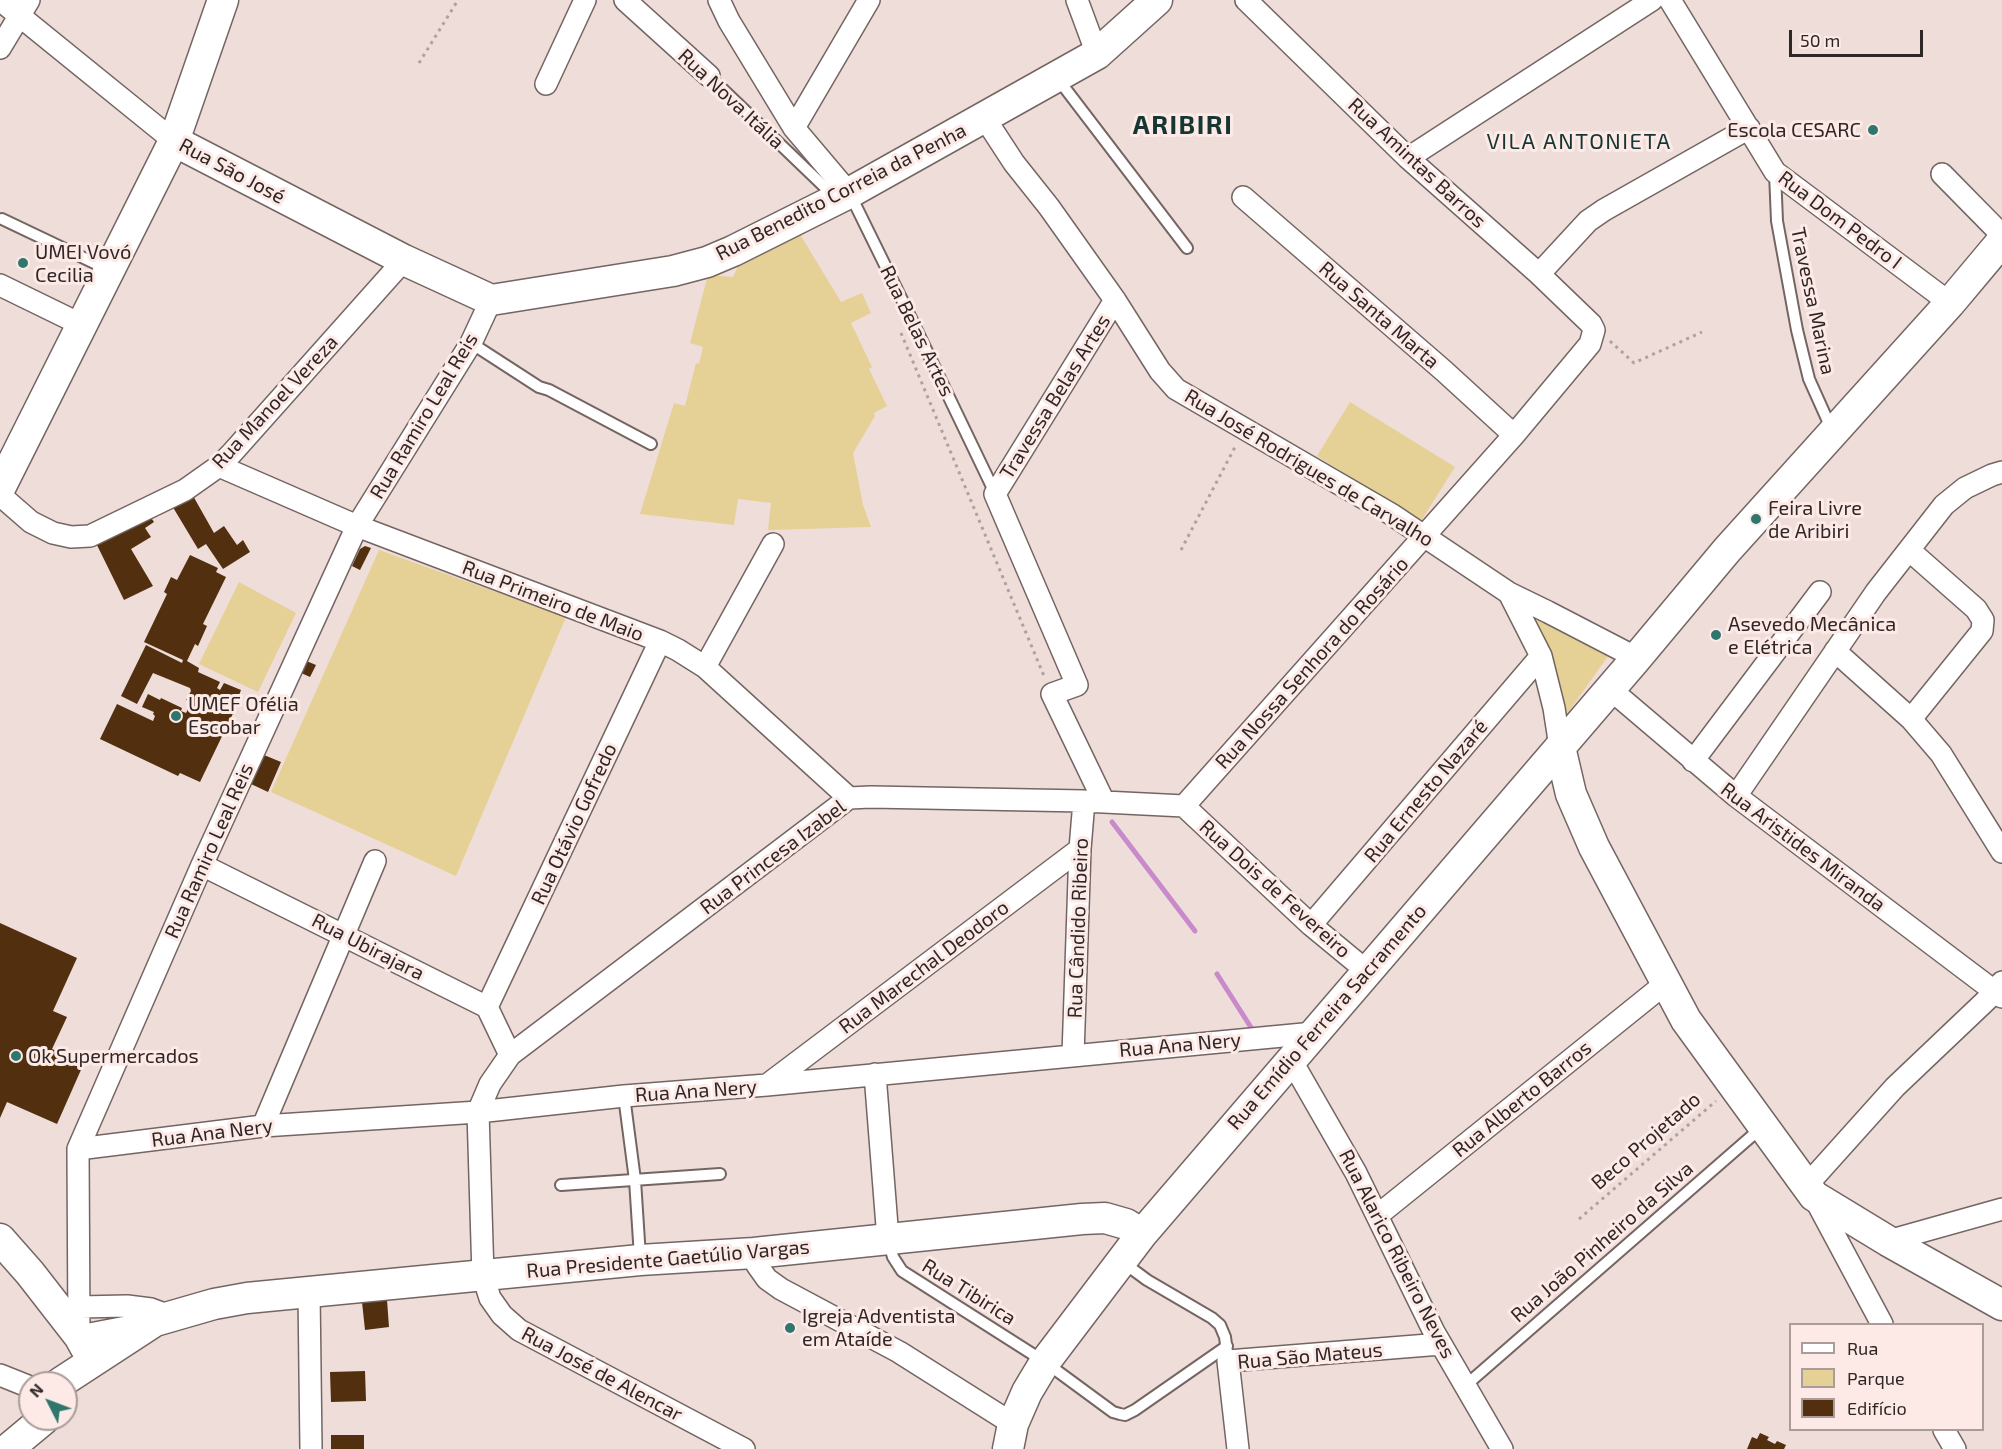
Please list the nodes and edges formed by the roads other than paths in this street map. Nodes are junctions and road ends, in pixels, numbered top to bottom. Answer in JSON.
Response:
{"nodes":[{"id":1,"x":0,"y":0,"type":"edge"},
{"id":2,"x":223,"y":0,"type":"edge"},
{"id":3,"x":585,"y":0,"type":"edge"},
{"id":4,"x":625,"y":0,"type":"edge"},
{"id":5,"x":718,"y":0,"type":"edge"},
{"id":6,"x":869,"y":0,"type":"edge"},
{"id":7,"x":1077,"y":0,"type":"edge"},
{"id":8,"x":1157,"y":0,"type":"edge"},
{"id":9,"x":1246,"y":0,"type":"edge"},
{"id":10,"x":1652,"y":0,"type":"edge"},
{"id":11,"x":1670,"y":0,"type":"edge"},
{"id":12,"x":24,"y":8,"type":"edge"},
{"id":13,"x":0,"y":48,"type":"edge"},
{"id":14,"x":1097,"y":54,"type":"junction"},
{"id":15,"x":709,"y":76,"type":"joint"},
{"id":16,"x":1057,"y":78,"type":"junction"},
{"id":17,"x":546,"y":84,"type":"dead end"},
{"id":18,"x":984,"y":117,"type":"junction"},
{"id":19,"x":794,"y":128,"type":"junction"},
{"id":20,"x":1749,"y":128,"type":"junction"},
{"id":21,"x":174,"y":141,"type":"junction"},
{"id":22,"x":1408,"y":158,"type":"junction"},
{"id":23,"x":1775,"y":172,"type":"junction"},
{"id":24,"x":1942,"y":174,"type":"dead end"},
{"id":25,"x":843,"y":196,"type":"junction"},
{"id":26,"x":1243,"y":197,"type":"dead end"},
{"id":27,"x":2,"y":219,"type":"dead end"},
{"id":28,"x":2002,"y":236,"type":"edge"},
{"id":29,"x":2002,"y":241,"type":"edge"},
{"id":30,"x":1187,"y":248,"type":"dead end"},
{"id":31,"x":404,"y":260,"type":"junction"},
{"id":32,"x":109,"y":270,"type":"junction"},
{"id":33,"x":1539,"y":274,"type":"junction"},
{"id":34,"x":0,"y":285,"type":"edge"},
{"id":35,"x":490,"y":300,"type":"junction"},
{"id":36,"x":1115,"y":300,"type":"junction"},
{"id":37,"x":1950,"y":303,"type":"junction"},
{"id":38,"x":1591,"y":324,"type":"joint"},
{"id":39,"x":82,"y":325,"type":"junction"},
{"id":40,"x":471,"y":343,"type":"junction"},
{"id":41,"x":1834,"y":434,"type":"junction"},
{"id":42,"x":1514,"y":435,"type":"junction"},
{"id":43,"x":651,"y":444,"type":"dead end"},
{"id":44,"x":219,"y":466,"type":"junction"},
{"id":45,"x":2002,"y":472,"type":"edge"},
{"id":46,"x":0,"y":488,"type":"edge"},
{"id":47,"x":995,"y":494,"type":"junction"},
{"id":48,"x":0,"y":495,"type":"edge"},
{"id":49,"x":357,"y":526,"type":"junction"},
{"id":50,"x":1425,"y":535,"type":"junction"},
{"id":51,"x":773,"y":544,"type":"dead end"},
{"id":52,"x":1909,"y":550,"type":"junction"},
{"id":53,"x":1820,"y":592,"type":"dead end"},
{"id":54,"x":1509,"y":593,"type":"junction"},
{"id":55,"x":1548,"y":612,"type":"junction"},
{"id":56,"x":1529,"y":630,"type":"junction"},
{"id":57,"x":660,"y":641,"type":"junction"},
{"id":58,"x":1834,"y":651,"type":"junction"},
{"id":59,"x":1541,"y":656,"type":"junction"},
{"id":60,"x":1635,"y":660,"type":"junction"},
{"id":61,"x":705,"y":667,"type":"junction"},
{"id":62,"x":1610,"y":689,"type":"junction"},
{"id":63,"x":1911,"y":719,"type":"junction"},
{"id":64,"x":1560,"y":747,"type":"junction"},
{"id":65,"x":1693,"y":761,"type":"junction"},
{"id":66,"x":1736,"y":796,"type":"junction"},
{"id":67,"x":849,"y":798,"type":"junction"},
{"id":68,"x":1094,"y":802,"type":"junction"},
{"id":69,"x":1184,"y":806,"type":"junction"},
{"id":70,"x":1080,"y":849,"type":"junction"},
{"id":71,"x":2002,"y":852,"type":"edge"},
{"id":72,"x":375,"y":861,"type":"dead end"},
{"id":73,"x":202,"y":865,"type":"junction"},
{"id":74,"x":1311,"y":925,"type":"junction"},
{"id":75,"x":343,"y":934,"type":"junction"},
{"id":76,"x":1368,"y":972,"type":"junction"},
{"id":77,"x":1666,"y":983,"type":"junction"},
{"id":78,"x":2000,"y":990,"type":"edge"},
{"id":79,"x":487,"y":1008,"type":"junction"},
{"id":80,"x":1314,"y":1033,"type":"junction"},
{"id":81,"x":510,"y":1055,"type":"junction"},
{"id":82,"x":1073,"y":1055,"type":"junction"},
{"id":83,"x":1289,"y":1061,"type":"junction"},
{"id":84,"x":875,"y":1074,"type":"junction"},
{"id":85,"x":767,"y":1085,"type":"junction"},
{"id":86,"x":624,"y":1096,"type":"junction"},
{"id":87,"x":478,"y":1112,"type":"junction"},
{"id":88,"x":263,"y":1126,"type":"junction"},
{"id":89,"x":1763,"y":1126,"type":"junction"},
{"id":90,"x":78,"y":1149,"type":"junction"},
{"id":91,"x":720,"y":1174,"type":"dead end"},
{"id":92,"x":635,"y":1180,"type":"junction"},
{"id":93,"x":561,"y":1185,"type":"dead end"},
{"id":94,"x":1811,"y":1191,"type":"junction"},
{"id":95,"x":2002,"y":1209,"type":"edge"},
{"id":96,"x":1378,"y":1215,"type":"junction"},
{"id":97,"x":1142,"y":1234,"type":"junction"},
{"id":98,"x":0,"y":1239,"type":"edge"},
{"id":99,"x":888,"y":1239,"type":"junction"},
{"id":100,"x":1888,"y":1241,"type":"junction"},
{"id":101,"x":754,"y":1252,"type":"junction"},
{"id":102,"x":640,"y":1260,"type":"junction"},
{"id":103,"x":1121,"y":1261,"type":"junction"},
{"id":104,"x":483,"y":1276,"type":"junction"},
{"id":105,"x":309,"y":1292,"type":"junction"},
{"id":106,"x":2002,"y":1305,"type":"edge"},
{"id":107,"x":79,"y":1307,"type":"junction"},
{"id":108,"x":172,"y":1316,"type":"junction"},
{"id":109,"x":1881,"y":1323,"type":"edge"},
{"id":110,"x":1442,"y":1344,"type":"junction"},
{"id":111,"x":86,"y":1349,"type":"junction"},
{"id":112,"x":1228,"y":1354,"type":"junction"},
{"id":113,"x":1045,"y":1362,"type":"junction"},
{"id":114,"x":69,"y":1371,"type":"edge"},
{"id":115,"x":0,"y":1375,"type":"edge"},
{"id":116,"x":18,"y":1382,"type":"edge"},
{"id":117,"x":1465,"y":1386,"type":"junction"},
{"id":118,"x":78,"y":1390,"type":"edge"},
{"id":119,"x":18,"y":1420,"type":"edge"},
{"id":120,"x":30,"y":1431,"type":"edge"},
{"id":121,"x":1945,"y":1431,"type":"edge"},
{"id":122,"x":1011,"y":1437,"type":"edge"},
{"id":123,"x":0,"y":1439,"type":"edge"},
{"id":124,"x":8,"y":1449,"type":"edge"},
{"id":125,"x":311,"y":1449,"type":"edge"},
{"id":126,"x":744,"y":1449,"type":"edge"},
{"id":127,"x":1238,"y":1449,"type":"edge"},
{"id":128,"x":1502,"y":1449,"type":"edge"},
{"id":129,"x":1955,"y":1449,"type":"edge"}],
"edges":[{"from":1,"to":12,"type":"street","name":"Rua São José"},
{"from":2,"to":21,"type":"street"},
{"from":3,"to":17,"type":"street"},
{"from":4,"to":15,"type":"street","name":"Rua Nova Itália"},
{"from":5,"to":19,"type":"street","name":"Rua Belas Artes"},
{"from":6,"to":19,"type":"street"},
{"from":7,"to":14,"type":"street"},
{"from":8,"to":14,"type":"street","name":"Rua Benedito Correia da Penha"},
{"from":9,"to":22,"type":"street","name":"Rua Amintas Barros"},
{"from":10,"to":22,"type":"street"},
{"from":11,"to":20,"type":"street","name":"Rua Dom Pedro I"},
{"from":12,"to":13,"type":"street"},
{"from":12,"to":21,"type":"street","name":"Rua São José"},
{"from":14,"to":16,"type":"street","name":"Rua Benedito Correia da Penha"},
{"from":15,"to":25,"type":"lane","name":"Rua Nova Itália"},
{"from":16,"to":18,"type":"street","name":"Rua Benedito Correia da Penha"},
{"from":16,"to":30,"type":"lane"},
{"from":18,"to":25,"type":"street","name":"Rua Benedito Correia da Penha"},
{"from":18,"to":36,"type":"street","name":"Rua José Rodrigues de Carvalho"},
{"from":19,"to":25,"type":"street","name":"Rua Belas Artes"},
{"from":20,"to":23,"type":"street","name":"Rua Dom Pedro I"},
{"from":20,"to":33,"type":"street"},
{"from":21,"to":31,"type":"street","name":"Rua São José"},
{"from":21,"to":32,"type":"street"},
{"from":22,"to":33,"type":"street","name":"Rua Amintas Barros"},
{"from":23,"to":37,"type":"street","name":"Rua Dom Pedro I"},
{"from":23,"to":41,"type":"lane","name":"Travessa Marina"},
{"from":24,"to":28,"type":"street"},
{"from":25,"to":35,"type":"street","name":"Rua Benedito Correia da Penha"},
{"from":25,"to":47,"type":"lane","name":"Rua Belas Artes"},
{"from":26,"to":42,"type":"street","name":"Rua Santa Marta"},
{"from":27,"to":32,"type":"lane"},
{"from":29,"to":37,"type":"street","name":"Rua Emídio Ferreira Sacramento"},
{"from":31,"to":35,"type":"street","name":"Rua São José"},
{"from":31,"to":44,"type":"street","name":"Rua Manoel Vereza"},
{"from":32,"to":39,"type":"street"},
{"from":33,"to":38,"type":"street","name":"Rua Amintas Barros"},
{"from":34,"to":39,"type":"street"},
{"from":35,"to":40,"type":"street","name":"Rua Ramiro Leal Reis"},
{"from":36,"to":47,"type":"street","name":"Travessa Belas Artes"},
{"from":36,"to":50,"type":"street","name":"Rua José Rodrigues de Carvalho"},
{"from":37,"to":41,"type":"street","name":"Rua Emídio Ferreira Sacramento"},
{"from":38,"to":42,"type":"street","name":"Rua Nossa Senhora do Rosário"},
{"from":39,"to":46,"type":"street"},
{"from":40,"to":43,"type":"lane"},
{"from":40,"to":49,"type":"street","name":"Rua Ramiro Leal Reis"},
{"from":41,"to":60,"type":"street","name":"Rua Emídio Ferreira Sacramento"},
{"from":42,"to":50,"type":"street","name":"Rua Nossa Senhora do Rosário"},
{"from":44,"to":48,"type":"street","name":"Rua Manoel Vereza"},
{"from":44,"to":49,"type":"street","name":"Rua Primeiro de Maio"},
{"from":45,"to":52,"type":"street"},
{"from":47,"to":68,"type":"street","name":"Rua Belas Artes"},
{"from":49,"to":57,"type":"street","name":"Rua Primeiro de Maio"},
{"from":49,"to":73,"type":"street","name":"Rua Ramiro Leal Reis"},
{"from":50,"to":54,"type":"street","name":"Rua José Rodrigues de Carvalho"},
{"from":50,"to":69,"type":"street","name":"Rua Nossa Senhora do Rosário"},
{"from":51,"to":61,"type":"street"},
{"from":52,"to":58,"type":"street"},
{"from":52,"to":63,"type":"street"},
{"from":53,"to":65,"type":"street"},
{"from":54,"to":55,"type":"street","name":"Rua José Rodrigues de Carvalho"},
{"from":54,"to":56,"type":"street","name":"Rua José Rodrigues de Carvalho"},
{"from":55,"to":56,"type":"street"},
{"from":55,"to":60,"type":"street","name":"Rua José Rodrigues de Carvalho"},
{"from":56,"to":59,"type":"street","name":"Rua José Rodrigues de Carvalho"},
{"from":57,"to":61,"type":"street","name":"Rua Primeiro de Maio"},
{"from":57,"to":79,"type":"street","name":"Rua Otávio Gofredo"},
{"from":58,"to":63,"type":"street"},
{"from":58,"to":66,"type":"street"},
{"from":59,"to":64,"type":"street","name":"Rua José Rodrigues de Carvalho"},
{"from":59,"to":74,"type":"street","name":"Rua Ernesto Nazaré"},
{"from":60,"to":62,"type":"street","name":"Rua Emídio Ferreira Sacramento"},
{"from":61,"to":67,"type":"street","name":"Rua Primeiro de Maio"},
{"from":62,"to":64,"type":"street","name":"Rua Emídio Ferreira Sacramento"},
{"from":62,"to":65,"type":"street","name":"Rua Aristides Miranda"},
{"from":63,"to":71,"type":"street"},
{"from":64,"to":76,"type":"street","name":"Rua Emídio Ferreira Sacramento"},
{"from":64,"to":77,"type":"street"},
{"from":65,"to":66,"type":"street","name":"Rua Aristides Miranda"},
{"from":66,"to":78,"type":"street","name":"Rua Aristides Miranda"},
{"from":67,"to":68,"type":"street","name":"Rua Princesa Izabel"},
{"from":67,"to":81,"type":"street","name":"Rua Princesa Izabel"},
{"from":68,"to":69,"type":"street","name":"Rua Princesa Izabel"},
{"from":68,"to":70,"type":"street","name":"Rua Cândido Ribeiro"},
{"from":69,"to":74,"type":"street","name":"Rua Dois de Fevereiro"},
{"from":70,"to":82,"type":"street","name":"Rua Cândido Ribeiro"},
{"from":70,"to":85,"type":"street","name":"Rua Marechal Deodoro"},
{"from":72,"to":75,"type":"street"},
{"from":73,"to":75,"type":"street","name":"Rua Ubirajara"},
{"from":73,"to":90,"type":"street","name":"Rua Ramiro Leal Reis"},
{"from":74,"to":76,"type":"street","name":"Rua Dois de Fevereiro"},
{"from":75,"to":79,"type":"street","name":"Rua Ubirajara"},
{"from":75,"to":88,"type":"street"},
{"from":76,"to":80,"type":"street","name":"Rua Emídio Ferreira Sacramento"},
{"from":77,"to":89,"type":"street"},
{"from":77,"to":96,"type":"street","name":"Rua Alberto Barros"},
{"from":78,"to":94,"type":"street"},
{"from":79,"to":81,"type":"street"},
{"from":80,"to":82,"type":"street","name":"Rua Ana Nery"},
{"from":80,"to":83,"type":"street","name":"Rua Emídio Ferreira Sacramento"},
{"from":81,"to":87,"type":"street","name":"Rua Princesa Izabel"},
{"from":82,"to":84,"type":"street","name":"Rua Ana Nery"},
{"from":83,"to":96,"type":"street","name":"Rua Alarico Ribeiro Neves"},
{"from":83,"to":97,"type":"street","name":"Rua Emídio Ferreira Sacramento"},
{"from":84,"to":85,"type":"street","name":"Rua Ana Nery"},
{"from":84,"to":99,"type":"street"},
{"from":85,"to":86,"type":"street","name":"Rua Ana Nery"},
{"from":86,"to":87,"type":"street","name":"Rua Ana Nery"},
{"from":86,"to":92,"type":"lane"},
{"from":87,"to":88,"type":"street","name":"Rua Ana Nery"},
{"from":87,"to":104,"type":"street","name":"Rua José de Alencar"},
{"from":88,"to":90,"type":"street","name":"Rua Ana Nery"},
{"from":89,"to":94,"type":"street"},
{"from":89,"to":117,"type":"lane","name":"Rua João Pinheiro da Silva"},
{"from":90,"to":107,"type":"street","name":"Rua Ramiro Leal Reis"},
{"from":91,"to":92,"type":"lane"},
{"from":92,"to":93,"type":"lane"},
{"from":92,"to":102,"type":"lane"},
{"from":94,"to":100,"type":"street"},
{"from":94,"to":109,"type":"street"},
{"from":95,"to":100,"type":"street"},
{"from":96,"to":110,"type":"street","name":"Rua Alarico Ribeiro Neves"},
{"from":97,"to":99,"type":"street","name":"Rua Presidente Gaetúlio Vargas"},
{"from":97,"to":103,"type":"street","name":"Rua Emídio Ferreira Sacramento"},
{"from":98,"to":111,"type":"street"},
{"from":99,"to":101,"type":"street","name":"Rua Presidente Gaetúlio Vargas"},
{"from":99,"to":113,"type":"lane","name":"Rua Tibirica"},
{"from":100,"to":106,"type":"street"},
{"from":101,"to":102,"type":"street","name":"Rua Presidente Gaetúlio Vargas"},
{"from":101,"to":122,"type":"street"},
{"from":102,"to":104,"type":"street","name":"Rua Presidente Gaetúlio Vargas"},
{"from":103,"to":112,"type":"lane"},
{"from":103,"to":113,"type":"street","name":"Rua Emídio Ferreira Sacramento"},
{"from":104,"to":105,"type":"street","name":"Rua Presidente Gaetúlio Vargas"},
{"from":104,"to":126,"type":"street","name":"Rua José de Alencar"},
{"from":105,"to":108,"type":"street","name":"Rua Presidente Gaetúlio Vargas"},
{"from":105,"to":125,"type":"street"},
{"from":107,"to":108,"type":"street"},
{"from":107,"to":111,"type":"street","name":"Rua Ramiro Leal Reis"},
{"from":108,"to":111,"type":"street","name":"Rua Presidente Gaetúlio Vargas"},
{"from":108,"to":118,"type":"street","name":"Rua Presidente Gaetúlio Vargas"},
{"from":110,"to":112,"type":"street","name":"Rua São Mateus"},
{"from":110,"to":117,"type":"street","name":"Rua Alarico Ribeiro Neves"},
{"from":111,"to":114,"type":"street","name":"Rua Presidente Gaetúlio Vargas"},
{"from":112,"to":113,"type":"lane","name":"Rua Tibirica"},
{"from":112,"to":127,"type":"street","name":"Rua São Mateus"},
{"from":113,"to":122,"type":"street","name":"Rua Emídio Ferreira Sacramento"},
{"from":115,"to":116,"type":"street"},
{"from":117,"to":128,"type":"street","name":"Rua Alarico Ribeiro Neves"},
{"from":119,"to":123,"type":"street"},
{"from":120,"to":124,"type":"street"},
{"from":121,"to":129,"type":"street"}]}
